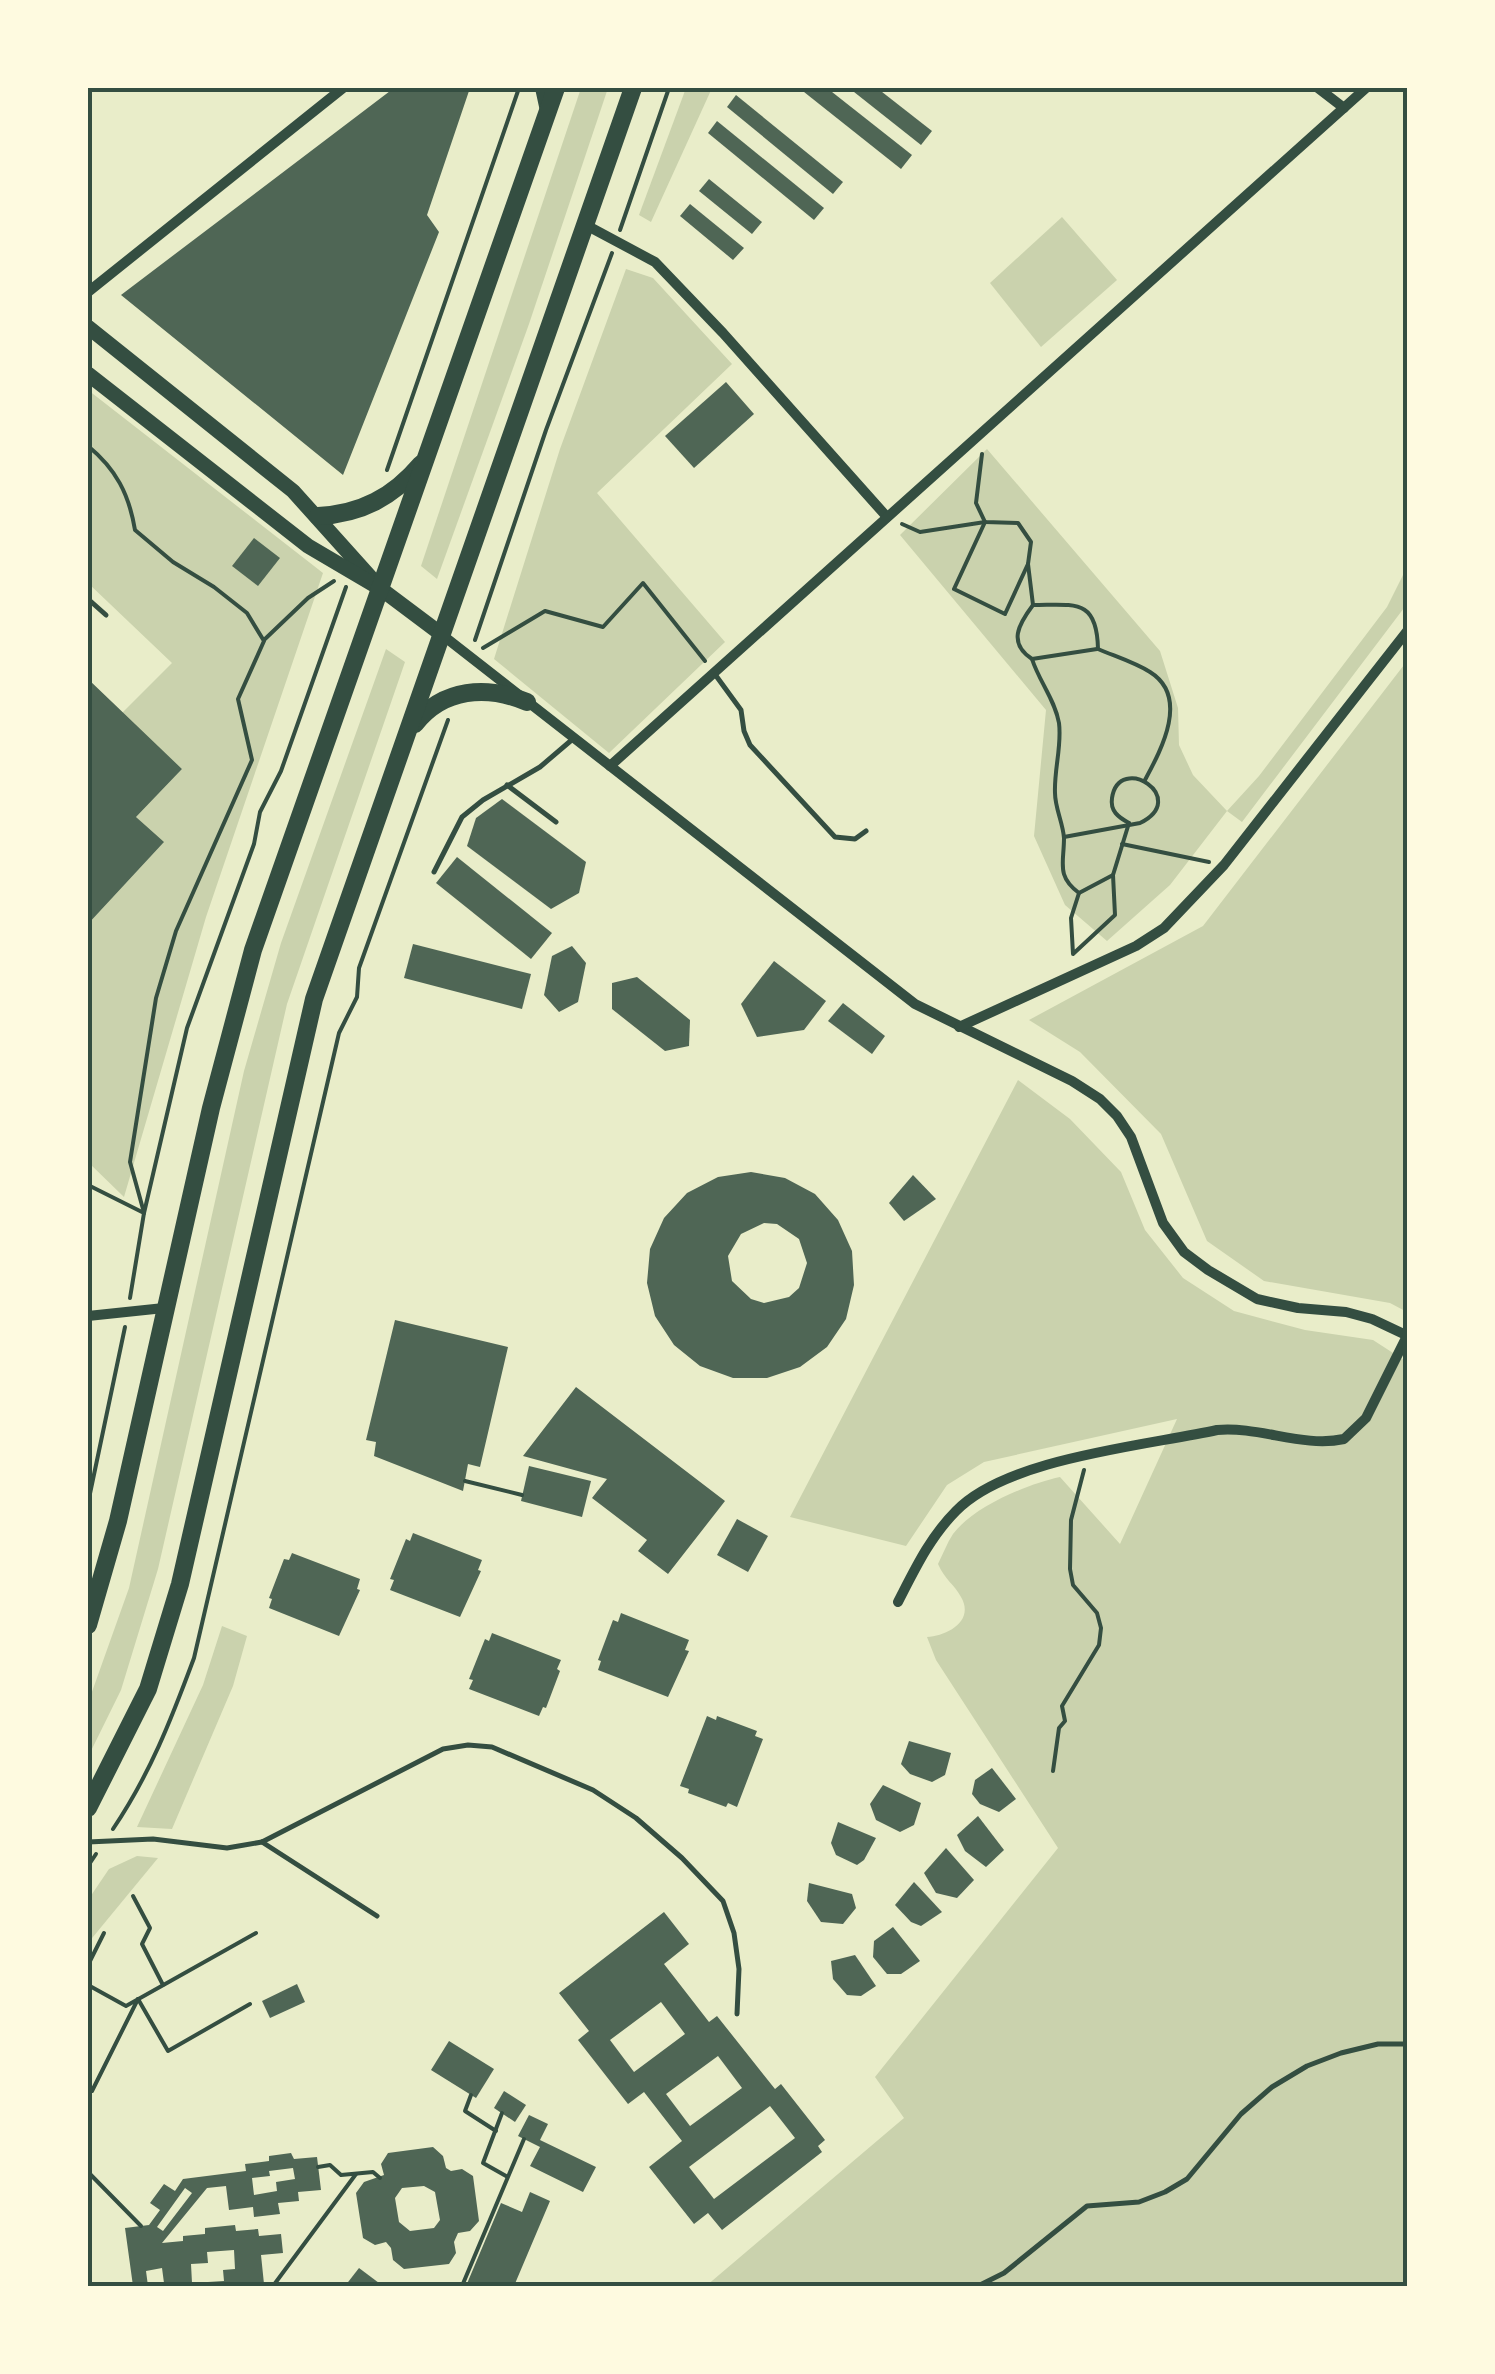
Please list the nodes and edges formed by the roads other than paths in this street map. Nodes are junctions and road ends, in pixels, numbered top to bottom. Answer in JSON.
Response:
{"nodes":[{"id":1,"x":343,"y":88,"type":"edge"},
{"id":2,"x":540,"y":88,"type":"edge"},
{"id":3,"x":556,"y":88,"type":"edge"},
{"id":4,"x":633,"y":88,"type":"edge"},
{"id":5,"x":1318,"y":88,"type":"edge"},
{"id":6,"x":1366,"y":88,"type":"edge"},
{"id":7,"x":1344,"y":108,"type":"junction"},
{"id":8,"x":546,"y":116,"type":"junction"},
{"id":9,"x":584,"y":224,"type":"junction"},
{"id":10,"x":88,"y":292,"type":"edge"},
{"id":11,"x":88,"y":327,"type":"edge"},
{"id":12,"x":88,"y":374,"type":"edge"},
{"id":13,"x":428,"y":456,"type":"junction"},
{"id":14,"x":318,"y":516,"type":"junction"},
{"id":15,"x":887,"y":517,"type":"junction"},
{"id":16,"x":380,"y":589,"type":"junction"},
{"id":17,"x":88,"y":598,"type":"edge"},
{"id":18,"x":106,"y":616,"type":"dead end"},
{"id":19,"x":1408,"y":630,"type":"edge"},
{"id":20,"x":442,"y":634,"type":"junction"},
{"id":21,"x":714,"y":672,"type":"junction"},
{"id":22,"x":527,"y":702,"type":"junction"},
{"id":23,"x":409,"y":733,"type":"junction"},
{"id":24,"x":574,"y":738,"type":"junction"},
{"id":25,"x":610,"y":766,"type":"junction"},
{"id":26,"x":507,"y":785,"type":"junction"},
{"id":27,"x":556,"y":822,"type":"dead end"},
{"id":28,"x":866,"y":831,"type":"dead end"},
{"id":29,"x":434,"y":872,"type":"dead end"},
{"id":30,"x":959,"y":1027,"type":"junction"},
{"id":31,"x":164,"y":1308,"type":"junction"},
{"id":32,"x":88,"y":1316,"type":"edge"},
{"id":33,"x":1407,"y":1336,"type":"edge"},
{"id":34,"x":898,"y":1602,"type":"dead end"},
{"id":35,"x":88,"y":1625,"type":"edge"},
{"id":36,"x":88,"y":1808,"type":"edge"},
{"id":37,"x":88,"y":1842,"type":"edge"},
{"id":38,"x":262,"y":1842,"type":"junction"},
{"id":39,"x":377,"y":1916,"type":"dead end"},
{"id":40,"x":737,"y":2014,"type":"dead end"},
{"id":41,"x":1408,"y":2044,"type":"edge"},
{"id":42,"x":978,"y":2286,"type":"edge"}],
"edges":[{"from":1,"to":10,"type":"street"},
{"from":2,"to":8,"type":"street"},
{"from":3,"to":8,"type":"highway"},
{"from":4,"to":9,"type":"highway"},
{"from":5,"to":7,"type":"street"},
{"from":6,"to":7,"type":"street"},
{"from":7,"to":15,"type":"street"},
{"from":8,"to":13,"type":"highway"},
{"from":9,"to":15,"type":"street"},
{"from":9,"to":20,"type":"highway"},
{"from":11,"to":14,"type":"main road"},
{"from":12,"to":16,"type":"main road"},
{"from":13,"to":14,"type":"highway"},
{"from":13,"to":16,"type":"highway"},
{"from":14,"to":16,"type":"main road"},
{"from":15,"to":21,"type":"street"},
{"from":16,"to":20,"type":"main road"},
{"from":16,"to":31,"type":"highway"},
{"from":17,"to":18,"type":"lane"},
{"from":19,"to":30,"type":"street"},
{"from":20,"to":22,"type":"street"},
{"from":20,"to":23,"type":"highway"},
{"from":21,"to":25,"type":"street"},
{"from":21,"to":28,"type":"lane"},
{"from":22,"to":23,"type":"highway"},
{"from":22,"to":24,"type":"street"},
{"from":23,"to":36,"type":"highway"},
{"from":24,"to":25,"type":"street"},
{"from":24,"to":26,"type":"lane"},
{"from":25,"to":30,"type":"street"},
{"from":26,"to":27,"type":"lane"},
{"from":26,"to":29,"type":"lane"},
{"from":30,"to":33,"type":"street"},
{"from":31,"to":32,"type":"street"},
{"from":31,"to":35,"type":"highway"},
{"from":33,"to":34,"type":"street"},
{"from":37,"to":38,"type":"lane"},
{"from":38,"to":39,"type":"lane"},
{"from":38,"to":40,"type":"lane"},
{"from":41,"to":42,"type":"lane"}]}
